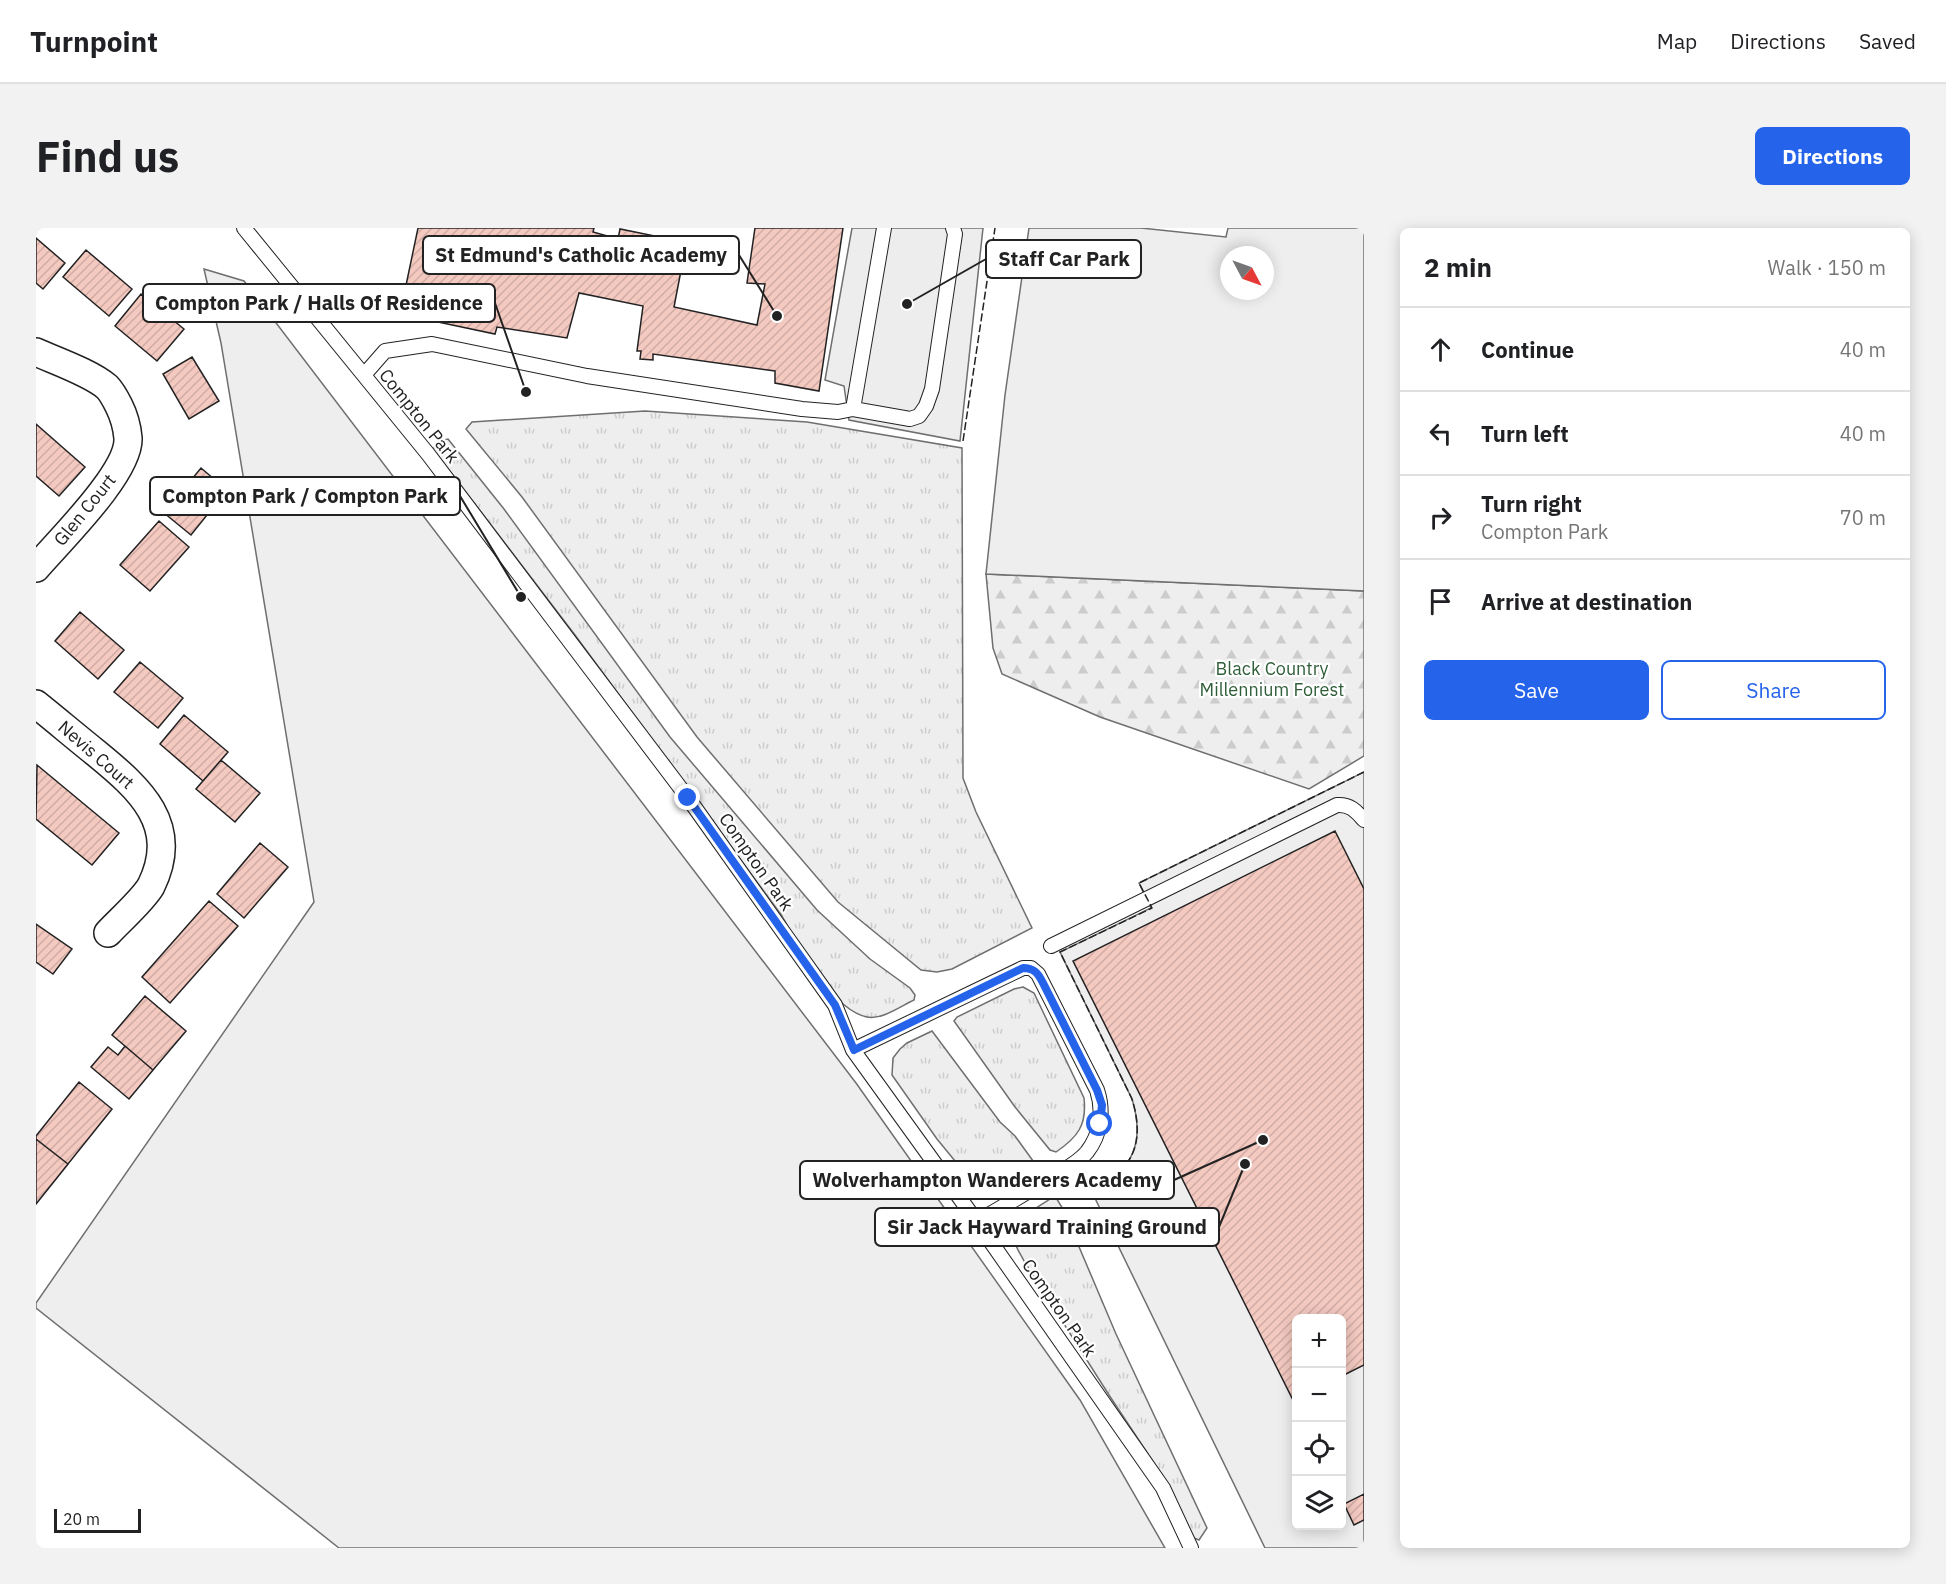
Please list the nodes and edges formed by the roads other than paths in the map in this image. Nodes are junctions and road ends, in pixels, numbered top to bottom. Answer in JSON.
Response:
{"nodes":[{"id":1,"x":244,"y":228,"type":"edge"},
{"id":2,"x":884,"y":228,"type":"edge"},
{"id":3,"x":953,"y":228,"type":"edge"},
{"id":4,"x":36,"y":352,"type":"edge"},
{"id":5,"x":364,"y":375,"type":"junction"},
{"id":6,"x":853,"y":409,"type":"junction"},
{"id":7,"x":36,"y":568,"type":"edge"},
{"id":8,"x":36,"y":704,"type":"edge"},
{"id":9,"x":1364,"y":820,"type":"edge"},
{"id":10,"x":108,"y":933,"type":"dead end"},
{"id":11,"x":1051,"y":946,"type":"dead end"},
{"id":12,"x":854,"y":1050,"type":"junction"},
{"id":13,"x":977,"y":1222,"type":"junction"},
{"id":14,"x":1191,"y":1548,"type":"edge"}],
"edges":[{"from":1,"to":5,"type":"lane","name":"Compton Park"},
{"from":2,"to":6,"type":"lane"},
{"from":3,"to":6,"type":"lane"},
{"from":4,"to":7,"type":"street","name":"Glen Court"},
{"from":5,"to":6,"type":"lane"},
{"from":5,"to":12,"type":"lane","name":"Compton Park"},
{"from":8,"to":10,"type":"street","name":"Nevis Court"},
{"from":9,"to":11,"type":"lane"},
{"from":12,"to":13,"type":"lane","name":"Compton Park"},
{"from":12,"to":13,"type":"lane"},
{"from":13,"to":14,"type":"lane","name":"Compton Park"}]}
